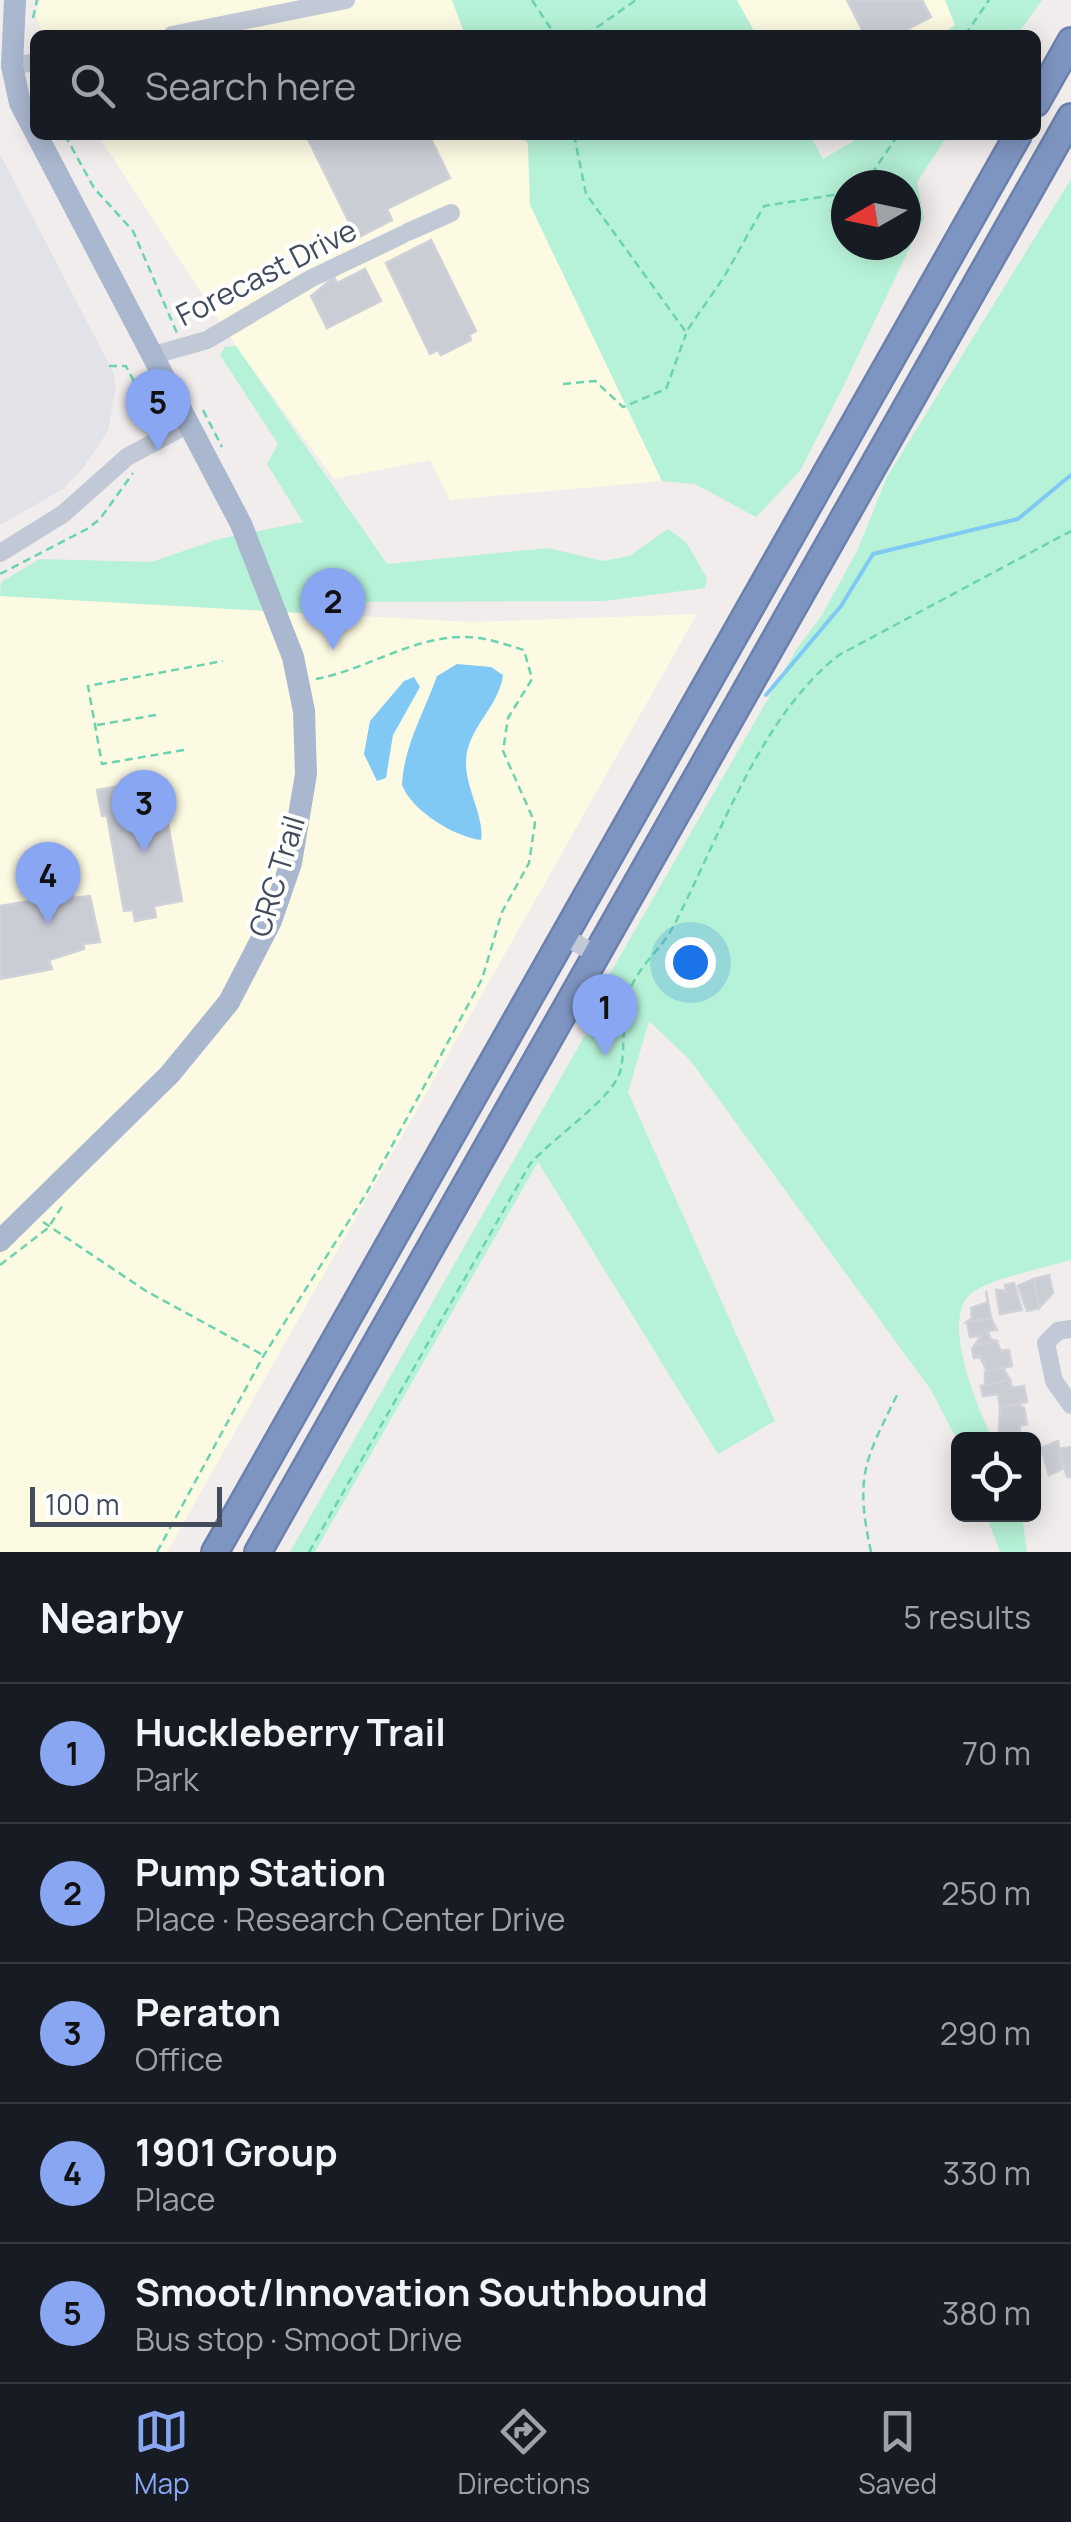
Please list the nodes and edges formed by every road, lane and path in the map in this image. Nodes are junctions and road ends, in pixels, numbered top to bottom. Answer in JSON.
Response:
{"nodes":[{"id":1,"x":16,"y":0,"type":"edge"},
{"id":2,"x":37,"y":0,"type":"edge"},
{"id":3,"x":342,"y":0,"type":"edge"},
{"id":4,"x":532,"y":0,"type":"edge"},
{"id":5,"x":636,"y":0,"type":"edge"},
{"id":6,"x":989,"y":0,"type":"edge"},
{"id":7,"x":32,"y":24,"type":"dead end"},
{"id":8,"x":196,"y":30,"type":"edge"},
{"id":9,"x":551,"y":30,"type":"edge"},
{"id":10,"x":593,"y":30,"type":"edge"},
{"id":11,"x":968,"y":30,"type":"edge"},
{"id":12,"x":1071,"y":41,"type":"edge"},
{"id":13,"x":23,"y":64,"type":"edge"},
{"id":14,"x":1041,"y":94,"type":"edge"},
{"id":15,"x":1071,"y":117,"type":"edge"},
{"id":16,"x":30,"y":127,"type":"edge"},
{"id":17,"x":36,"y":140,"type":"edge"},
{"id":18,"x":68,"y":140,"type":"edge"},
{"id":19,"x":575,"y":140,"type":"edge"},
{"id":20,"x":895,"y":140,"type":"edge"},
{"id":21,"x":1015,"y":140,"type":"edge"},
{"id":22,"x":874,"y":170,"type":"edge"},
{"id":23,"x":831,"y":195,"type":"edge"},
{"id":24,"x":451,"y":213,"type":"dead end"},
{"id":25,"x":686,"y":332,"type":"junction"},
{"id":26,"x":178,"y":336,"type":"dead end"},
{"id":27,"x":154,"y":355,"type":"junction"},
{"id":28,"x":110,"y":366,"type":"dead end"},
{"id":29,"x":563,"y":384,"type":"dead end"},
{"id":30,"x":195,"y":415,"type":"junction"},
{"id":31,"x":158,"y":427,"type":"dead end"},
{"id":32,"x":225,"y":453,"type":"dead end"},
{"id":33,"x":140,"y":465,"type":"dead end"},
{"id":34,"x":1070,"y":531,"type":"edge"},
{"id":35,"x":0,"y":553,"type":"edge"},
{"id":36,"x":0,"y":574,"type":"edge"},
{"id":37,"x":223,"y":662,"type":"dead end"},
{"id":38,"x":313,"y":671,"type":"dead end"},
{"id":39,"x":316,"y":680,"type":"junction"},
{"id":40,"x":318,"y":692,"type":"dead end"},
{"id":41,"x":156,"y":715,"type":"dead end"},
{"id":42,"x":96,"y":726,"type":"junction"},
{"id":43,"x":184,"y":750,"type":"dead end"},
{"id":44,"x":564,"y":936,"type":"junction"},
{"id":45,"x":597,"y":955,"type":"junction"},
{"id":46,"x":66,"y":1200,"type":"dead end"},
{"id":47,"x":48,"y":1228,"type":"junction"},
{"id":48,"x":0,"y":1241,"type":"edge"},
{"id":49,"x":0,"y":1265,"type":"edge"},
{"id":50,"x":1071,"y":1328,"type":"edge"},
{"id":51,"x":264,"y":1355,"type":"junction"},
{"id":52,"x":897,"y":1396,"type":"dead end"},
{"id":53,"x":1071,"y":1405,"type":"edge"},
{"id":54,"x":157,"y":1552,"type":"edge"},
{"id":55,"x":215,"y":1552,"type":"edge"},
{"id":56,"x":258,"y":1552,"type":"edge"},
{"id":57,"x":309,"y":1552,"type":"edge"},
{"id":58,"x":871,"y":1552,"type":"edge"}],
"edges":[{"from":1,"to":13,"type":"main road"},
{"from":2,"to":7,"type":"path"},
{"from":3,"to":8,"type":"street"},
{"from":4,"to":9,"type":"path"},
{"from":5,"to":10,"type":"path"},
{"from":6,"to":11,"type":"path"},
{"from":12,"to":14,"type":"highway"},
{"from":13,"to":16,"type":"main road"},
{"from":15,"to":45,"type":"highway"},
{"from":17,"to":27,"type":"main road"},
{"from":18,"to":26,"type":"path"},
{"from":19,"to":25,"type":"path"},
{"from":20,"to":22,"type":"path"},
{"from":21,"to":44,"type":"highway"},
{"from":23,"to":25,"type":"path"},
{"from":24,"to":27,"type":"street","name":"Forecast Drive"},
{"from":25,"to":29,"type":"path"},
{"from":27,"to":30,"type":"main road"},
{"from":28,"to":31,"type":"path"},
{"from":30,"to":32,"type":"path"},
{"from":30,"to":35,"type":"street"},
{"from":30,"to":48,"type":"main road"},
{"from":33,"to":36,"type":"path"},
{"from":34,"to":57,"type":"path"},
{"from":37,"to":42,"type":"path"},
{"from":38,"to":39,"type":"path"},
{"from":39,"to":40,"type":"path"},
{"from":39,"to":51,"type":"path"},
{"from":41,"to":42,"type":"path"},
{"from":42,"to":43,"type":"path"},
{"from":44,"to":45,"type":"street"},
{"from":44,"to":55,"type":"highway"},
{"from":45,"to":56,"type":"highway"},
{"from":46,"to":47,"type":"path"},
{"from":47,"to":49,"type":"path"},
{"from":47,"to":51,"type":"path"},
{"from":50,"to":53,"type":"street"},
{"from":51,"to":54,"type":"path"},
{"from":52,"to":58,"type":"path"}]}
